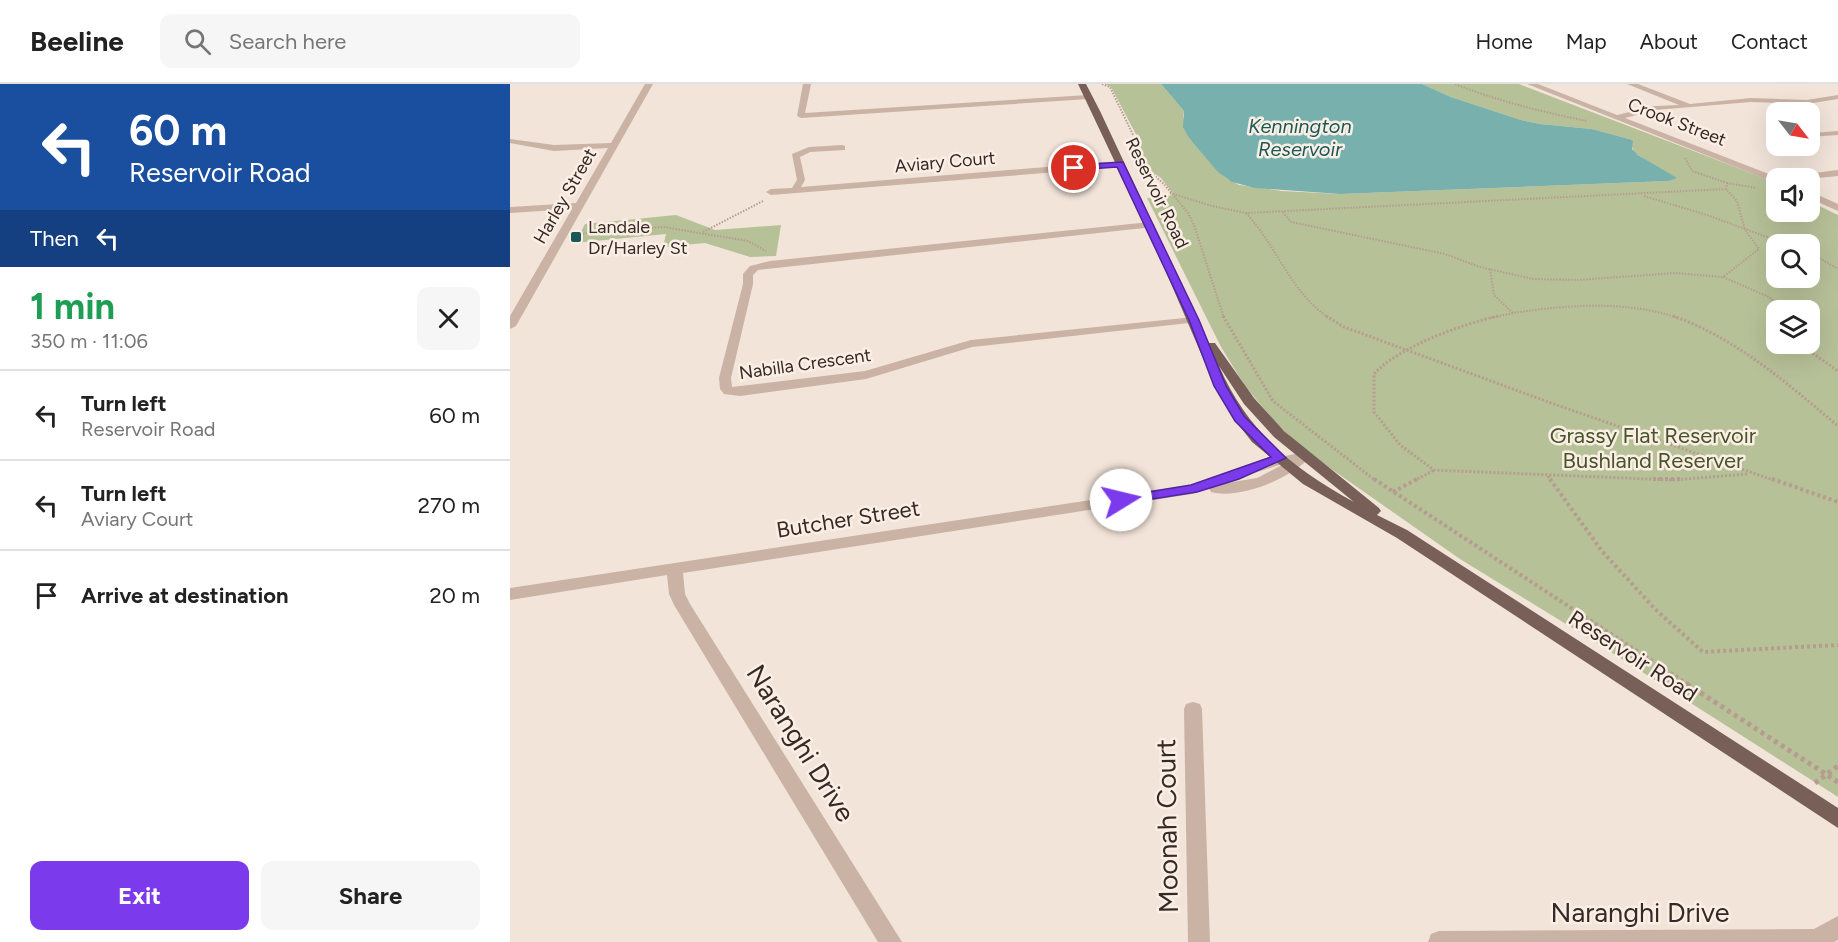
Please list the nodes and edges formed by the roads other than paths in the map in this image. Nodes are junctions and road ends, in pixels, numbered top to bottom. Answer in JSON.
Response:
{"nodes":[{"id":1,"x":649,"y":84,"type":"edge"},
{"id":2,"x":807,"y":84,"type":"edge"},
{"id":3,"x":1082,"y":84,"type":"edge"},
{"id":4,"x":1532,"y":84,"type":"edge"},
{"id":5,"x":1631,"y":84,"type":"edge"},
{"id":6,"x":1088,"y":97,"type":"junction"},
{"id":7,"x":1838,"y":97,"type":"edge"},
{"id":8,"x":1691,"y":107,"type":"junction"},
{"id":9,"x":1619,"y":117,"type":"junction"},
{"id":10,"x":1838,"y":133,"type":"edge"},
{"id":11,"x":1820,"y":135,"type":"edge"},
{"id":12,"x":510,"y":141,"type":"edge"},
{"id":13,"x":613,"y":145,"type":"junction"},
{"id":14,"x":844,"y":149,"type":"dead end"},
{"id":15,"x":1120,"y":164,"type":"junction"},
{"id":16,"x":1838,"y":173,"type":"edge"},
{"id":17,"x":1820,"y":175,"type":"edge"},
{"id":18,"x":1766,"y":176,"type":"edge"},
{"id":19,"x":795,"y":190,"type":"junction"},
{"id":20,"x":771,"y":192,"type":"dead end"},
{"id":21,"x":1820,"y":199,"type":"edge"},
{"id":22,"x":578,"y":206,"type":"junction"},
{"id":23,"x":1838,"y":208,"type":"edge"},
{"id":24,"x":510,"y":210,"type":"edge"},
{"id":25,"x":1150,"y":225,"type":"junction"},
{"id":26,"x":1194,"y":320,"type":"junction"},
{"id":27,"x":510,"y":326,"type":"edge"},
{"id":28,"x":1304,"y":456,"type":"junction"},
{"id":29,"x":1285,"y":463,"type":"junction"},
{"id":30,"x":1402,"y":534,"type":"junction"},
{"id":31,"x":674,"y":569,"type":"junction"},
{"id":32,"x":510,"y":594,"type":"edge"},
{"id":33,"x":1193,"y":710,"type":"dead end"},
{"id":34,"x":1838,"y":819,"type":"edge"},
{"id":35,"x":1838,"y":927,"type":"edge"},
{"id":36,"x":1718,"y":941,"type":"edge"},
{"id":37,"x":891,"y":942,"type":"edge"},
{"id":38,"x":1199,"y":942,"type":"edge"},
{"id":39,"x":1439,"y":942,"type":"edge"}],
"edges":[{"from":1,"to":13,"type":"street","name":"Harley Street"},
{"from":2,"to":6,"type":"street"},
{"from":3,"to":6,"type":"main road","name":"Reservoir Road"},
{"from":4,"to":9,"type":"street","name":"Crook Street"},
{"from":5,"to":8,"type":"street"},
{"from":6,"to":15,"type":"main road","name":"Reservoir Road"},
{"from":7,"to":8,"type":"street"},
{"from":8,"to":9,"type":"street"},
{"from":9,"to":18,"type":"street","name":"Crook Street"},
{"from":10,"to":11,"type":"street"},
{"from":12,"to":13,"type":"street"},
{"from":13,"to":22,"type":"street","name":"Harley Street"},
{"from":14,"to":19,"type":"street"},
{"from":15,"to":19,"type":"street","name":"Aviary Court"},
{"from":15,"to":25,"type":"main road","name":"Reservoir Road"},
{"from":16,"to":17,"type":"street"},
{"from":19,"to":20,"type":"street","name":"Aviary Court"},
{"from":21,"to":23,"type":"street"},
{"from":22,"to":24,"type":"street"},
{"from":22,"to":27,"type":"street","name":"Harley Street"},
{"from":25,"to":26,"type":"main road","name":"Reservoir Road"},
{"from":25,"to":26,"type":"street","name":"Nabilla Crescent"},
{"from":26,"to":28,"type":"main road","name":"Reservoir Road"},
{"from":26,"to":29,"type":"main road","name":"Reservoir Road"},
{"from":28,"to":29,"type":"street","name":"Butcher Street"},
{"from":28,"to":30,"type":"main road","name":"Reservoir Road"},
{"from":29,"to":30,"type":"main road","name":"Reservoir Road"},
{"from":29,"to":31,"type":"street","name":"Butcher Street"},
{"from":30,"to":34,"type":"main road","name":"Reservoir Road"},
{"from":31,"to":32,"type":"street","name":"Butcher Street"},
{"from":31,"to":37,"type":"street","name":"Naranghi Drive"},
{"from":33,"to":38,"type":"street","name":"Moonah Court"},
{"from":35,"to":36,"type":"street","name":"Naranghi Drive"},
{"from":36,"to":39,"type":"street","name":"Naranghi Drive"}]}
